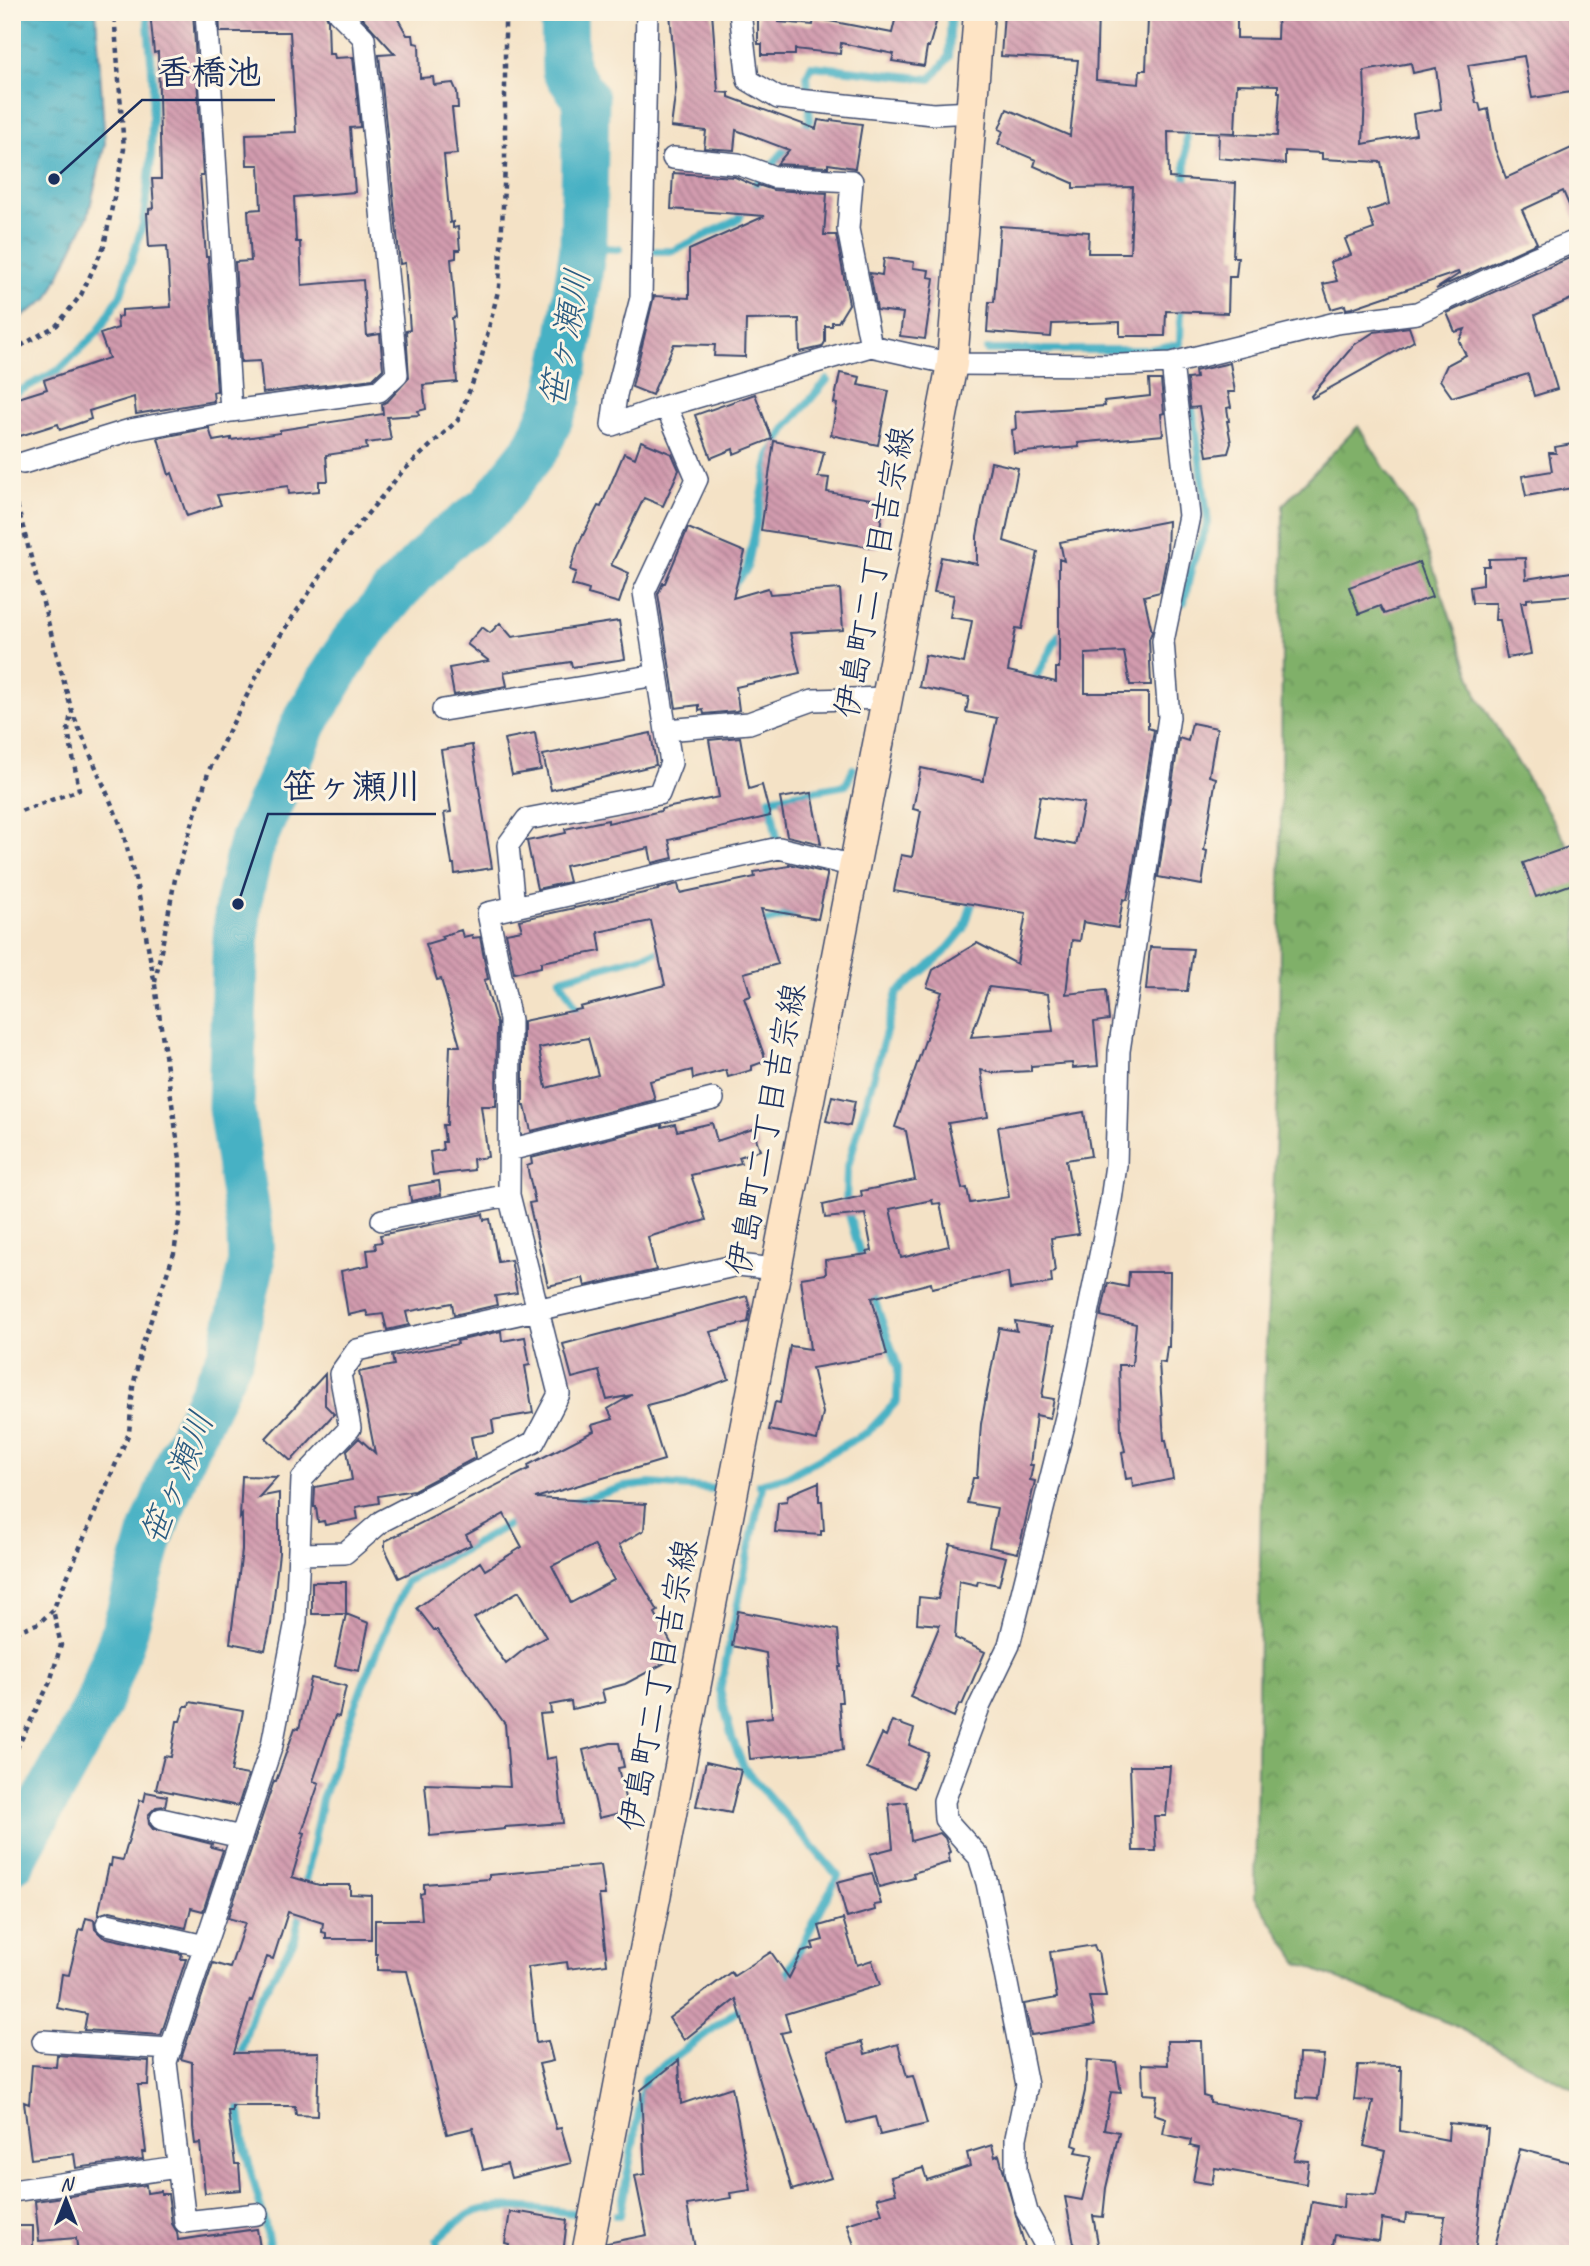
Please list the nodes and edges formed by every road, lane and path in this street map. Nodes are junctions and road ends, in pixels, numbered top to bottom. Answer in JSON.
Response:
{"nodes":[{"id":1,"x":114,"y":12,"type":"edge"},
{"id":2,"x":206,"y":12,"type":"edge"},
{"id":3,"x":338,"y":12,"type":"edge"},
{"id":4,"x":505,"y":12,"type":"edge"},
{"id":5,"x":647,"y":12,"type":"edge"},
{"id":6,"x":740,"y":12,"type":"edge"},
{"id":7,"x":979,"y":12,"type":"edge"},
{"id":8,"x":973,"y":112,"type":"junction"},
{"id":9,"x":673,"y":159,"type":"dead end"},
{"id":10,"x":1578,"y":240,"type":"edge"},
{"id":11,"x":20,"y":346,"type":"junction"},
{"id":12,"x":871,"y":346,"type":"junction"},
{"id":13,"x":12,"y":351,"type":"edge"},
{"id":14,"x":12,"y":363,"type":"edge"},
{"id":15,"x":1172,"y":363,"type":"junction"},
{"id":16,"x":952,"y":364,"type":"junction"},
{"id":17,"x":666,"y":406,"type":"junction"},
{"id":18,"x":231,"y":411,"type":"junction"},
{"id":19,"x":23,"y":463,"type":"dead end"},
{"id":20,"x":12,"y":486,"type":"edge"},
{"id":21,"x":657,"y":675,"type":"junction"},
{"id":22,"x":887,"y":698,"type":"junction"},
{"id":23,"x":443,"y":710,"type":"dead end"},
{"id":24,"x":72,"y":712,"type":"junction"},
{"id":25,"x":666,"y":730,"type":"junction"},
{"id":26,"x":12,"y":814,"type":"edge"},
{"id":27,"x":855,"y":866,"type":"junction"},
{"id":28,"x":514,"y":907,"type":"junction"},
{"id":29,"x":155,"y":985,"type":"junction"},
{"id":30,"x":713,"y":1099,"type":"dead end"},
{"id":31,"x":509,"y":1150,"type":"junction"},
{"id":32,"x":509,"y":1195,"type":"junction"},
{"id":33,"x":382,"y":1220,"type":"dead end"},
{"id":34,"x":776,"y":1269,"type":"junction"},
{"id":35,"x":539,"y":1310,"type":"junction"},
{"id":36,"x":299,"y":1553,"type":"junction"},
{"id":37,"x":53,"y":1610,"type":"junction"},
{"id":38,"x":12,"y":1633,"type":"edge"},
{"id":39,"x":12,"y":1758,"type":"edge"},
{"id":40,"x":161,"y":1819,"type":"dead end"},
{"id":41,"x":241,"y":1837,"type":"junction"},
{"id":42,"x":107,"y":1924,"type":"dead end"},
{"id":43,"x":205,"y":1947,"type":"junction"},
{"id":44,"x":43,"y":2040,"type":"dead end"},
{"id":45,"x":171,"y":2049,"type":"junction"},
{"id":46,"x":177,"y":2167,"type":"junction"},
{"id":47,"x":12,"y":2190,"type":"edge"},
{"id":48,"x":257,"y":2214,"type":"dead end"},
{"id":49,"x":587,"y":2254,"type":"edge"},
{"id":50,"x":1046,"y":2254,"type":"edge"}],
"edges":[{"from":1,"to":11,"type":"path"},
{"from":2,"to":18,"type":"street"},
{"from":3,"to":18,"type":"street"},
{"from":4,"to":29,"type":"path"},
{"from":5,"to":17,"type":"street"},
{"from":6,"to":8,"type":"street"},
{"from":7,"to":8,"type":"street","name":"伊島町二丁目吉宗線"},
{"from":8,"to":16,"type":"street","name":"伊島町二丁目吉宗線"},
{"from":9,"to":12,"type":"street"},
{"from":10,"to":15,"type":"street"},
{"from":11,"to":13,"type":"path"},
{"from":11,"to":14,"type":"path"},
{"from":12,"to":16,"type":"street"},
{"from":12,"to":17,"type":"street"},
{"from":15,"to":16,"type":"street"},
{"from":15,"to":50,"type":"street"},
{"from":16,"to":22,"type":"street","name":"伊島町二丁目吉宗線"},
{"from":17,"to":21,"type":"street"},
{"from":18,"to":19,"type":"street"},
{"from":20,"to":24,"type":"path"},
{"from":21,"to":23,"type":"street"},
{"from":21,"to":25,"type":"street"},
{"from":22,"to":25,"type":"street"},
{"from":22,"to":27,"type":"street","name":"伊島町二丁目吉宗線"},
{"from":24,"to":26,"type":"path"},
{"from":24,"to":29,"type":"path"},
{"from":25,"to":28,"type":"street"},
{"from":27,"to":28,"type":"street"},
{"from":27,"to":34,"type":"street","name":"伊島町二丁目吉宗線"},
{"from":28,"to":31,"type":"street"},
{"from":29,"to":37,"type":"path"},
{"from":30,"to":31,"type":"street"},
{"from":31,"to":32,"type":"street"},
{"from":32,"to":33,"type":"street"},
{"from":32,"to":35,"type":"street"},
{"from":34,"to":35,"type":"street"},
{"from":34,"to":49,"type":"street","name":"伊島町二丁目吉宗線"},
{"from":35,"to":36,"type":"street"},
{"from":35,"to":36,"type":"street"},
{"from":36,"to":41,"type":"street"},
{"from":37,"to":38,"type":"path"},
{"from":37,"to":39,"type":"path"},
{"from":40,"to":41,"type":"street"},
{"from":41,"to":43,"type":"street"},
{"from":42,"to":43,"type":"street"},
{"from":43,"to":45,"type":"street"},
{"from":44,"to":45,"type":"street"},
{"from":45,"to":46,"type":"street"},
{"from":46,"to":47,"type":"street"},
{"from":46,"to":48,"type":"street"}]}
